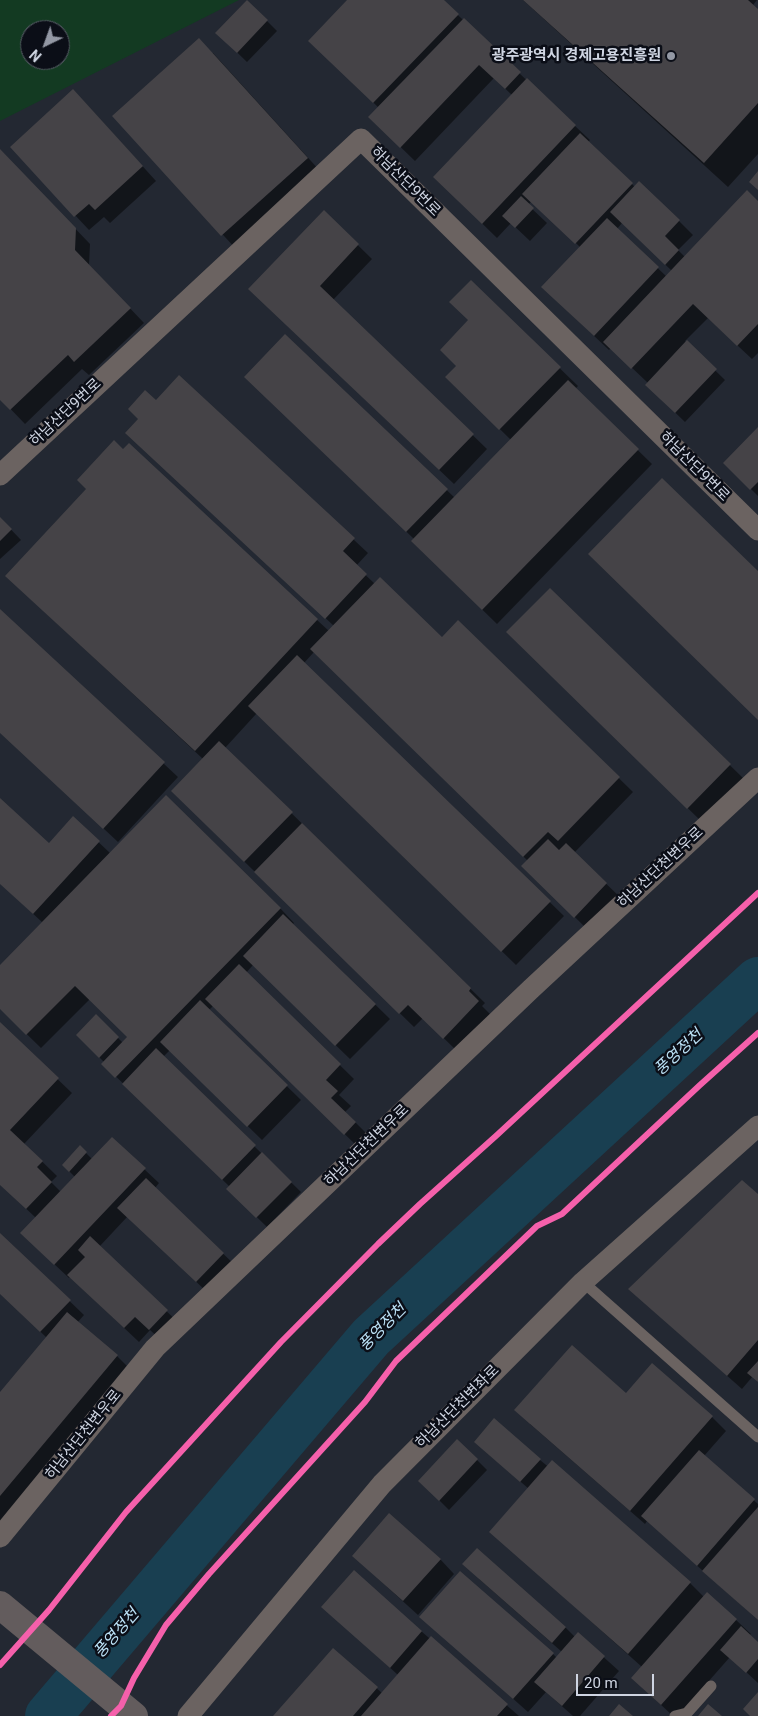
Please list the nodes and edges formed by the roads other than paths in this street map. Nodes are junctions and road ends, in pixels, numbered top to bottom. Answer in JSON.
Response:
{"nodes":[{"id":1,"x":0,"y":475,"type":"edge"},
{"id":2,"x":758,"y":530,"type":"edge"},
{"id":3,"x":758,"y":778,"type":"edge"},
{"id":4,"x":758,"y":1126,"type":"edge"},
{"id":5,"x":583,"y":1282,"type":"junction"},
{"id":6,"x":758,"y":1437,"type":"edge"},
{"id":7,"x":0,"y":1537,"type":"edge"},
{"id":8,"x":0,"y":1605,"type":"edge"},
{"id":9,"x":711,"y":1686,"type":"dead end"},
{"id":10,"x":134,"y":1716,"type":"edge"},
{"id":11,"x":188,"y":1716,"type":"edge"},
{"id":12,"x":676,"y":1716,"type":"edge"}],
"edges":[{"from":1,"to":2,"type":"street","name":"하남산단9번로"},
{"from":3,"to":7,"type":"street","name":"하남산단천변우로"},
{"from":4,"to":5,"type":"street","name":"하남산단천변좌로"},
{"from":5,"to":6,"type":"lane"},
{"from":5,"to":11,"type":"street","name":"하남산단천변좌로"},
{"from":8,"to":10,"type":"street"},
{"from":9,"to":12,"type":"lane"}]}
